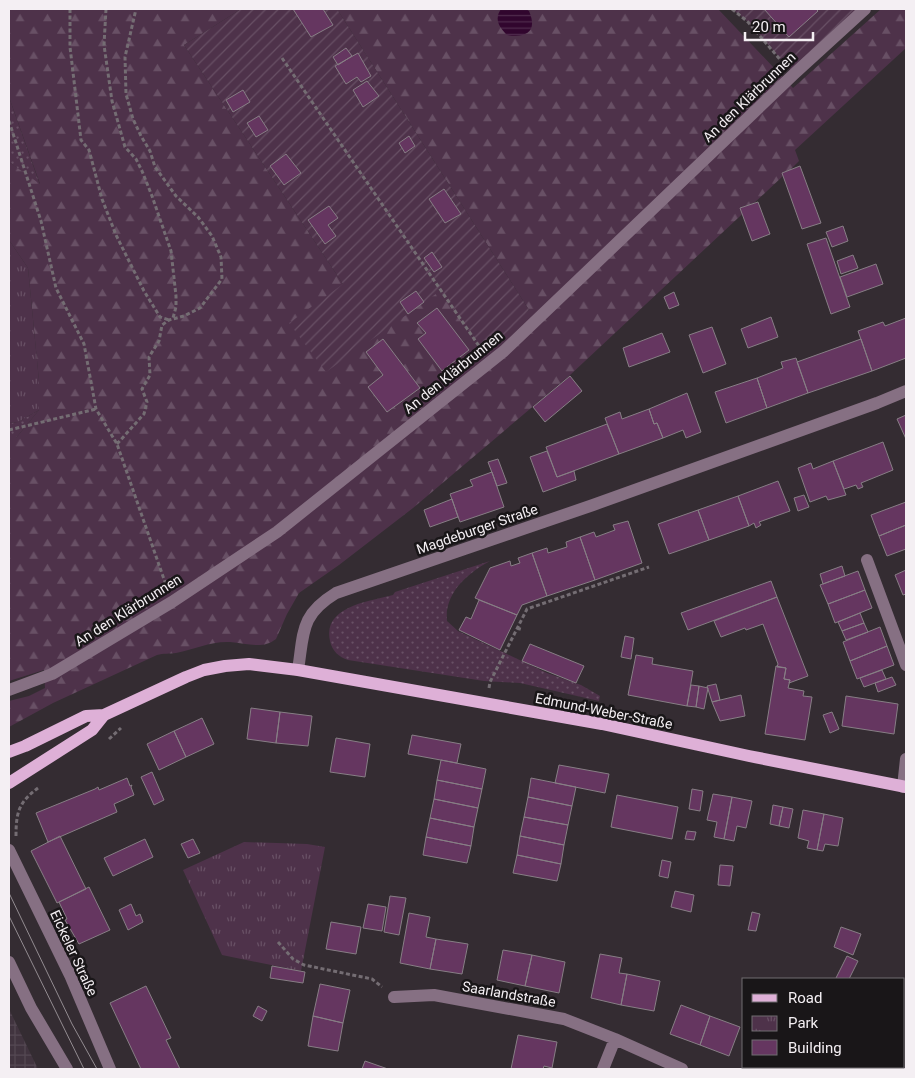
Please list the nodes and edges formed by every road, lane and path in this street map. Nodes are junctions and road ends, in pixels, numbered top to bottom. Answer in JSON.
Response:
{"nodes":[{"id":1,"x":70,"y":9,"type":"edge"},
{"id":2,"x":106,"y":9,"type":"edge"},
{"id":3,"x":136,"y":9,"type":"edge"},
{"id":4,"x":732,"y":9,"type":"edge"},
{"id":5,"x":865,"y":9,"type":"edge"},
{"id":6,"x":282,"y":58,"type":"dead end"},
{"id":7,"x":794,"y":74,"type":"junction"},
{"id":8,"x":9,"y":121,"type":"edge"},
{"id":9,"x":171,"y":319,"type":"junction"},
{"id":10,"x":489,"y":362,"type":"junction"},
{"id":11,"x":906,"y":391,"type":"edge"},
{"id":12,"x":96,"y":409,"type":"junction"},
{"id":13,"x":9,"y":430,"type":"edge"},
{"id":14,"x":117,"y":444,"type":"junction"},
{"id":15,"x":867,"y":560,"type":"dead end"},
{"id":16,"x":649,"y":567,"type":"dead end"},
{"id":17,"x":172,"y":602,"type":"junction"},
{"id":18,"x":517,"y":628,"type":"junction"},
{"id":19,"x":523,"y":630,"type":"dead end"},
{"id":20,"x":906,"y":665,"type":"edge"},
{"id":21,"x":298,"y":670,"type":"junction"},
{"id":22,"x":9,"y":690,"type":"edge"},
{"id":23,"x":486,"y":704,"type":"junction"},
{"id":24,"x":104,"y":715,"type":"junction"},
{"id":25,"x":9,"y":752,"type":"edge"},
{"id":26,"x":906,"y":759,"type":"edge"},
{"id":27,"x":36,"y":765,"type":"junction"},
{"id":28,"x":9,"y":783,"type":"edge"},
{"id":29,"x":905,"y":787,"type":"edge"},
{"id":30,"x":14,"y":847,"type":"edge"},
{"id":31,"x":278,"y":942,"type":"dead end"},
{"id":32,"x":9,"y":962,"type":"edge"},
{"id":33,"x":394,"y":997,"type":"joint"},
{"id":34,"x":615,"y":1039,"type":"junction"},
{"id":35,"x":67,"y":1069,"type":"edge"},
{"id":36,"x":110,"y":1069,"type":"edge"},
{"id":37,"x":603,"y":1069,"type":"edge"},
{"id":38,"x":682,"y":1069,"type":"edge"}],
"edges":[{"from":1,"to":9,"type":"path"},
{"from":2,"to":9,"type":"path"},
{"from":3,"to":9,"type":"path"},
{"from":4,"to":7,"type":"path"},
{"from":5,"to":7,"type":"street","name":"An den Klärbrunnen"},
{"from":6,"to":10,"type":"path"},
{"from":7,"to":10,"type":"street","name":"An den Klärbrunnen"},
{"from":8,"to":12,"type":"path"},
{"from":9,"to":14,"type":"path"},
{"from":10,"to":17,"type":"street","name":"An den Klärbrunnen"},
{"from":11,"to":21,"type":"street","name":"Magdeburger Straße"},
{"from":12,"to":13,"type":"path"},
{"from":12,"to":14,"type":"path"},
{"from":14,"to":17,"type":"path"},
{"from":15,"to":20,"type":"street"},
{"from":16,"to":18,"type":"path"},
{"from":17,"to":22,"type":"street","name":"An den Klärbrunnen"},
{"from":18,"to":19,"type":"path"},
{"from":18,"to":23,"type":"path"},
{"from":21,"to":23,"type":"main road","name":"Edmund-Weber-Straße"},
{"from":21,"to":24,"type":"main road"},
{"from":23,"to":29,"type":"main road","name":"Edmund-Weber-Straße"},
{"from":24,"to":25,"type":"main road"},
{"from":24,"to":27,"type":"main road"},
{"from":26,"to":29,"type":"street","name":"Edmund-Weber-Straße"},
{"from":27,"to":28,"type":"main road"},
{"from":27,"to":30,"type":"path"},
{"from":30,"to":36,"type":"street","name":"Eickeler Straße"},
{"from":31,"to":33,"type":"path"},
{"from":32,"to":35,"type":"street"},
{"from":33,"to":34,"type":"street","name":"Saarlandstraße"},
{"from":34,"to":37,"type":"street"},
{"from":34,"to":38,"type":"street","name":"Saarlandstraße"}]}
